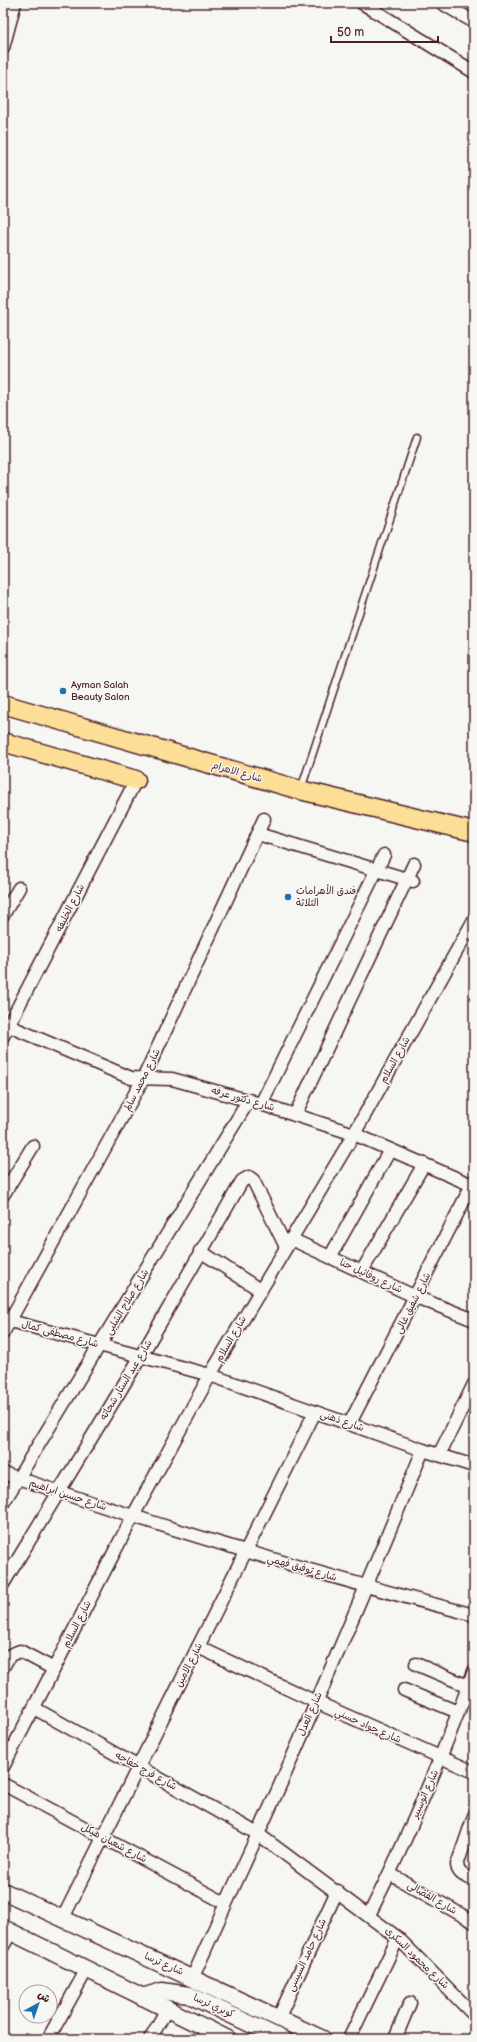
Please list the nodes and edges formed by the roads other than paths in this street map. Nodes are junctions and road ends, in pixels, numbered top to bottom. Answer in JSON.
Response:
{"nodes":[{"id":1,"x":15,"y":3,"type":"edge"},
{"id":2,"x":362,"y":3,"type":"edge"},
{"id":3,"x":442,"y":3,"type":"edge"},
{"id":4,"x":7,"y":14,"type":"edge"},
{"id":5,"x":474,"y":22,"type":"edge"},
{"id":6,"x":3,"y":48,"type":"edge"},
{"id":7,"x":474,"y":72,"type":"edge"},
{"id":8,"x":417,"y":437,"type":"dead end"},
{"id":9,"x":3,"y":704,"type":"edge"},
{"id":10,"x":3,"y":742,"type":"edge"},
{"id":11,"x":136,"y":780,"type":"joint"},
{"id":12,"x":300,"y":790,"type":"junction"},
{"id":13,"x":264,"y":819,"type":"dead end"},
{"id":14,"x":474,"y":832,"type":"edge"},
{"id":15,"x":258,"y":834,"type":"junction"},
{"id":16,"x":384,"y":855,"type":"dead end"},
{"id":17,"x":414,"y":864,"type":"dead end"},
{"id":18,"x":378,"y":870,"type":"junction"},
{"id":19,"x":410,"y":880,"type":"junction"},
{"id":20,"x":19,"y":888,"type":"dead end"},
{"id":21,"x":3,"y":914,"type":"edge"},
{"id":22,"x":474,"y":920,"type":"edge"},
{"id":23,"x":6,"y":1031,"type":"edge"},
{"id":24,"x":144,"y":1079,"type":"junction"},
{"id":25,"x":249,"y":1100,"type":"junction"},
{"id":26,"x":261,"y":1104,"type":"junction"},
{"id":27,"x":295,"y":1115,"type":"junction"},
{"id":28,"x":354,"y":1134,"type":"junction"},
{"id":29,"x":33,"y":1146,"type":"dead end"},
{"id":30,"x":390,"y":1150,"type":"junction"},
{"id":31,"x":424,"y":1164,"type":"junction"},
{"id":32,"x":473,"y":1184,"type":"edge"},
{"id":33,"x":3,"y":1195,"type":"edge"},
{"id":34,"x":288,"y":1243,"type":"junction"},
{"id":35,"x":200,"y":1251,"type":"junction"},
{"id":36,"x":330,"y":1257,"type":"junction"},
{"id":37,"x":362,"y":1271,"type":"junction"},
{"id":38,"x":260,"y":1290,"type":"junction"},
{"id":39,"x":416,"y":1297,"type":"junction"},
{"id":40,"x":6,"y":1320,"type":"edge"},
{"id":41,"x":474,"y":1320,"type":"edge"},
{"id":42,"x":3,"y":1332,"type":"edge"},
{"id":43,"x":101,"y":1345,"type":"junction"},
{"id":44,"x":141,"y":1356,"type":"junction"},
{"id":45,"x":210,"y":1375,"type":"junction"},
{"id":46,"x":474,"y":1384,"type":"edge"},
{"id":47,"x":315,"y":1412,"type":"junction"},
{"id":48,"x":350,"y":1423,"type":"junction"},
{"id":49,"x":423,"y":1450,"type":"junction"},
{"id":50,"x":439,"y":1455,"type":"junction"},
{"id":51,"x":474,"y":1466,"type":"edge"},
{"id":52,"x":3,"y":1473,"type":"edge"},
{"id":53,"x":18,"y":1478,"type":"junction"},
{"id":54,"x":58,"y":1492,"type":"junction"},
{"id":55,"x":3,"y":1503,"type":"edge"},
{"id":56,"x":133,"y":1516,"type":"junction"},
{"id":57,"x":245,"y":1552,"type":"junction"},
{"id":58,"x":3,"y":1584,"type":"edge"},
{"id":59,"x":366,"y":1587,"type":"junction"},
{"id":60,"x":474,"y":1615,"type":"edge"},
{"id":61,"x":198,"y":1647,"type":"junction"},
{"id":62,"x":416,"y":1664,"type":"dead end"},
{"id":63,"x":3,"y":1667,"type":"edge"},
{"id":64,"x":54,"y":1669,"type":"junction"},
{"id":65,"x":474,"y":1671,"type":"edge"},
{"id":66,"x":468,"y":1686,"type":"junction"},
{"id":67,"x":404,"y":1690,"type":"dead end"},
{"id":68,"x":316,"y":1702,"type":"junction"},
{"id":69,"x":34,"y":1708,"type":"junction"},
{"id":70,"x":458,"y":1712,"type":"junction"},
{"id":71,"x":441,"y":1758,"type":"junction"},
{"id":72,"x":3,"y":1767,"type":"edge"},
{"id":73,"x":138,"y":1767,"type":"junction"},
{"id":74,"x":474,"y":1772,"type":"edge"},
{"id":75,"x":3,"y":1784,"type":"edge"},
{"id":76,"x":474,"y":1816,"type":"edge"},
{"id":77,"x":258,"y":1834,"type":"junction"},
{"id":78,"x":103,"y":1837,"type":"junction"},
{"id":79,"x":469,"y":1844,"type":"edge"},
{"id":80,"x":390,"y":1874,"type":"junction"},
{"id":81,"x":474,"y":1880,"type":"edge"},
{"id":82,"x":3,"y":1891,"type":"edge"},
{"id":83,"x":336,"y":1892,"type":"junction"},
{"id":84,"x":225,"y":1903,"type":"junction"},
{"id":85,"x":369,"y":1915,"type":"junction"},
{"id":86,"x":62,"y":1918,"type":"junction"},
{"id":87,"x":474,"y":1922,"type":"edge"},
{"id":88,"x":7,"y":1930,"type":"edge"},
{"id":89,"x":398,"y":1938,"type":"junction"},
{"id":90,"x":3,"y":1946,"type":"edge"},
{"id":91,"x":88,"y":1969,"type":"junction"},
{"id":92,"x":193,"y":1977,"type":"junction"},
{"id":93,"x":142,"y":1997,"type":"junction"},
{"id":94,"x":410,"y":2003,"type":"dead end"},
{"id":95,"x":167,"y":2009,"type":"junction"},
{"id":96,"x":474,"y":2015,"type":"edge"},
{"id":97,"x":278,"y":2019,"type":"junction"},
{"id":98,"x":48,"y":2039,"type":"edge"},
{"id":99,"x":150,"y":2039,"type":"edge"},
{"id":100,"x":228,"y":2039,"type":"edge"},
{"id":101,"x":282,"y":2039,"type":"edge"},
{"id":102,"x":323,"y":2039,"type":"edge"},
{"id":103,"x":349,"y":2039,"type":"edge"},
{"id":104,"x":395,"y":2039,"type":"edge"}],
"edges":[{"from":1,"to":4,"type":"street"},
{"from":2,"to":7,"type":"street"},
{"from":3,"to":5,"type":"street"},
{"from":4,"to":6,"type":"street"},
{"from":8,"to":12,"type":"lane"},
{"from":9,"to":12,"type":"main road","name":"شارع الاهرام"},
{"from":10,"to":11,"type":"main road"},
{"from":11,"to":23,"type":"street","name":"شارع الخليفه"},
{"from":12,"to":14,"type":"main road","name":"شارع الاهرام"},
{"from":13,"to":15,"type":"street","name":"شارع محمد سالم"},
{"from":15,"to":18,"type":"street"},
{"from":15,"to":24,"type":"street","name":"شارع محمد سالم"},
{"from":16,"to":18,"type":"street"},
{"from":17,"to":19,"type":"street"},
{"from":18,"to":19,"type":"street"},
{"from":18,"to":26,"type":"street"},
{"from":19,"to":27,"type":"street"},
{"from":20,"to":21,"type":"street"},
{"from":22,"to":28,"type":"street","name":"شارع السلام"},
{"from":23,"to":24,"type":"street","name":"شارع دكتور عرفه"},
{"from":24,"to":25,"type":"street","name":"شارع دكتور عرفه"},
{"from":24,"to":40,"type":"street","name":"شارع محمد سالم"},
{"from":25,"to":26,"type":"street","name":"شارع دكتور عرفه"},
{"from":25,"to":43,"type":"street","name":"شارع صلاح الشلبى"},
{"from":26,"to":27,"type":"street","name":"شارع دكتور عرفه"},
{"from":27,"to":28,"type":"street","name":"شارع دكتور عرفه"},
{"from":28,"to":30,"type":"street","name":"شارع دكتور عرفه"},
{"from":28,"to":34,"type":"street","name":"شارع السلام"},
{"from":29,"to":33,"type":"street"},
{"from":30,"to":31,"type":"street","name":"شارع دكتور عرفه"},
{"from":30,"to":36,"type":"street"},
{"from":31,"to":32,"type":"street","name":"شارع دكتور عرفه"},
{"from":31,"to":37,"type":"street"},
{"from":32,"to":39,"type":"street","name":"شارع شفيق غالى"},
{"from":34,"to":35,"type":"street","name":"شارع عبد الستار شحاته"},
{"from":34,"to":36,"type":"street","name":"شارع روفائيل حنا"},
{"from":34,"to":38,"type":"street","name":"شارع السلام"},
{"from":35,"to":38,"type":"street"},
{"from":35,"to":44,"type":"street","name":"شارع عبد الستار شحاته"},
{"from":36,"to":37,"type":"street","name":"شارع روفائيل حنا"},
{"from":37,"to":39,"type":"street","name":"شارع روفائيل حنا"},
{"from":38,"to":45,"type":"street","name":"شارع السلام"},
{"from":39,"to":41,"type":"street","name":"شارع روفائيل حنا"},
{"from":39,"to":48,"type":"street","name":"شارع شفيق غالى"},
{"from":40,"to":42,"type":"street","name":"شارع محمد سالم"},
{"from":40,"to":43,"type":"street","name":"شارع مصطفى كمال"},
{"from":43,"to":44,"type":"street","name":"شارع مصطفى كمال"},
{"from":43,"to":53,"type":"street","name":"شارع صلاح الشلبى"},
{"from":44,"to":45,"type":"street","name":"شارع مصطفى كمال"},
{"from":44,"to":54,"type":"street","name":"شارع عبد الستار شحاته"},
{"from":45,"to":47,"type":"street","name":"شارع ذهنى"},
{"from":45,"to":56,"type":"street","name":"شارع السلام"},
{"from":46,"to":50,"type":"street"},
{"from":47,"to":48,"type":"street","name":"شارع ذهنى"},
{"from":47,"to":57,"type":"street","name":"شارع الامين"},
{"from":48,"to":49,"type":"street","name":"شارع ذهنى"},
{"from":49,"to":50,"type":"street","name":"شارع ذهنى"},
{"from":49,"to":59,"type":"street","name":"شارع العدل"},
{"from":50,"to":51,"type":"street","name":"شارع ذهنى"},
{"from":52,"to":53,"type":"street","name":"شارع حسين ابراهيم"},
{"from":53,"to":54,"type":"street","name":"شارع حسين ابراهيم"},
{"from":53,"to":55,"type":"street","name":"شارع صلاح الشلبى"},
{"from":54,"to":56,"type":"street","name":"شارع حسين ابراهيم"},
{"from":54,"to":58,"type":"street","name":"شارع عبد الستار شحاته"},
{"from":56,"to":57,"type":"street","name":"شارع توفيق فهمي"},
{"from":56,"to":64,"type":"street","name":"شارع السلام"},
{"from":57,"to":59,"type":"street","name":"شارع توفيق فهمي"},
{"from":57,"to":61,"type":"street","name":"شارع الامين"},
{"from":59,"to":60,"type":"street","name":"شارع توفيق فهمي"},
{"from":59,"to":68,"type":"street","name":"شارع العدل"},
{"from":61,"to":68,"type":"street","name":"شارع جواد حسني"},
{"from":61,"to":73,"type":"street","name":"شارع الامين"},
{"from":62,"to":66,"type":"street"},
{"from":63,"to":64,"type":"street"},
{"from":64,"to":69,"type":"street","name":"شارع السلام"},
{"from":65,"to":66,"type":"street","name":"شارع اتوسبير"},
{"from":66,"to":70,"type":"street","name":"شارع اتوسبير"},
{"from":67,"to":70,"type":"street"},
{"from":68,"to":71,"type":"street","name":"شارع جواد حسني"},
{"from":68,"to":77,"type":"street","name":"شارع العدل"},
{"from":69,"to":72,"type":"street","name":"شارع السلام"},
{"from":69,"to":73,"type":"street","name":"شارع فرج خفاجه"},
{"from":70,"to":71,"type":"street","name":"شارع اتوسبير"},
{"from":71,"to":74,"type":"street","name":"شارع جواد حسني"},
{"from":71,"to":80,"type":"street","name":"شارع اتوسبير"},
{"from":73,"to":77,"type":"street","name":"شارع فرج خفاجه"},
{"from":73,"to":78,"type":"street","name":"شارع الامين"},
{"from":75,"to":78,"type":"street","name":"شارع شعبان هيكل"},
{"from":76,"to":79,"type":"street"},
{"from":77,"to":83,"type":"street","name":"شارع فرج خفاجه"},
{"from":77,"to":84,"type":"street","name":"شارع العدل"},
{"from":78,"to":84,"type":"street","name":"شارع شعبان هيكل"},
{"from":78,"to":86,"type":"street","name":"شارع الامين"},
{"from":79,"to":81,"type":"street"},
{"from":80,"to":85,"type":"street","name":"شارع اتوسبير"},
{"from":80,"to":87,"type":"street","name":"شارع القضالى"},
{"from":82,"to":86,"type":"main road","name":"شارع ترسا"},
{"from":83,"to":85,"type":"street","name":"شارع محمود السكرى"},
{"from":83,"to":97,"type":"street","name":"شارع حامد السيسى"},
{"from":84,"to":92,"type":"street","name":"شارع العدل"},
{"from":85,"to":89,"type":"street","name":"شارع محمود السكرى"},
{"from":86,"to":92,"type":"main road","name":"شارع ترسا"},
{"from":88,"to":90,"type":"street"},
{"from":88,"to":91,"type":"main road"},
{"from":89,"to":96,"type":"street","name":"شارع محمود السكرى"},
{"from":89,"to":103,"type":"street"},
{"from":91,"to":93,"type":"main road"},
{"from":91,"to":98,"type":"street"},
{"from":92,"to":97,"type":"main road","name":"شارع ترسا"},
{"from":93,"to":95,"type":"main road"},
{"from":93,"to":101,"type":"main road","name":"كوبري ترسا"},
{"from":94,"to":104,"type":"street"},
{"from":95,"to":99,"type":"street"},
{"from":95,"to":100,"type":"main road"},
{"from":97,"to":102,"type":"main road","name":"شارع ترسا"}]}
